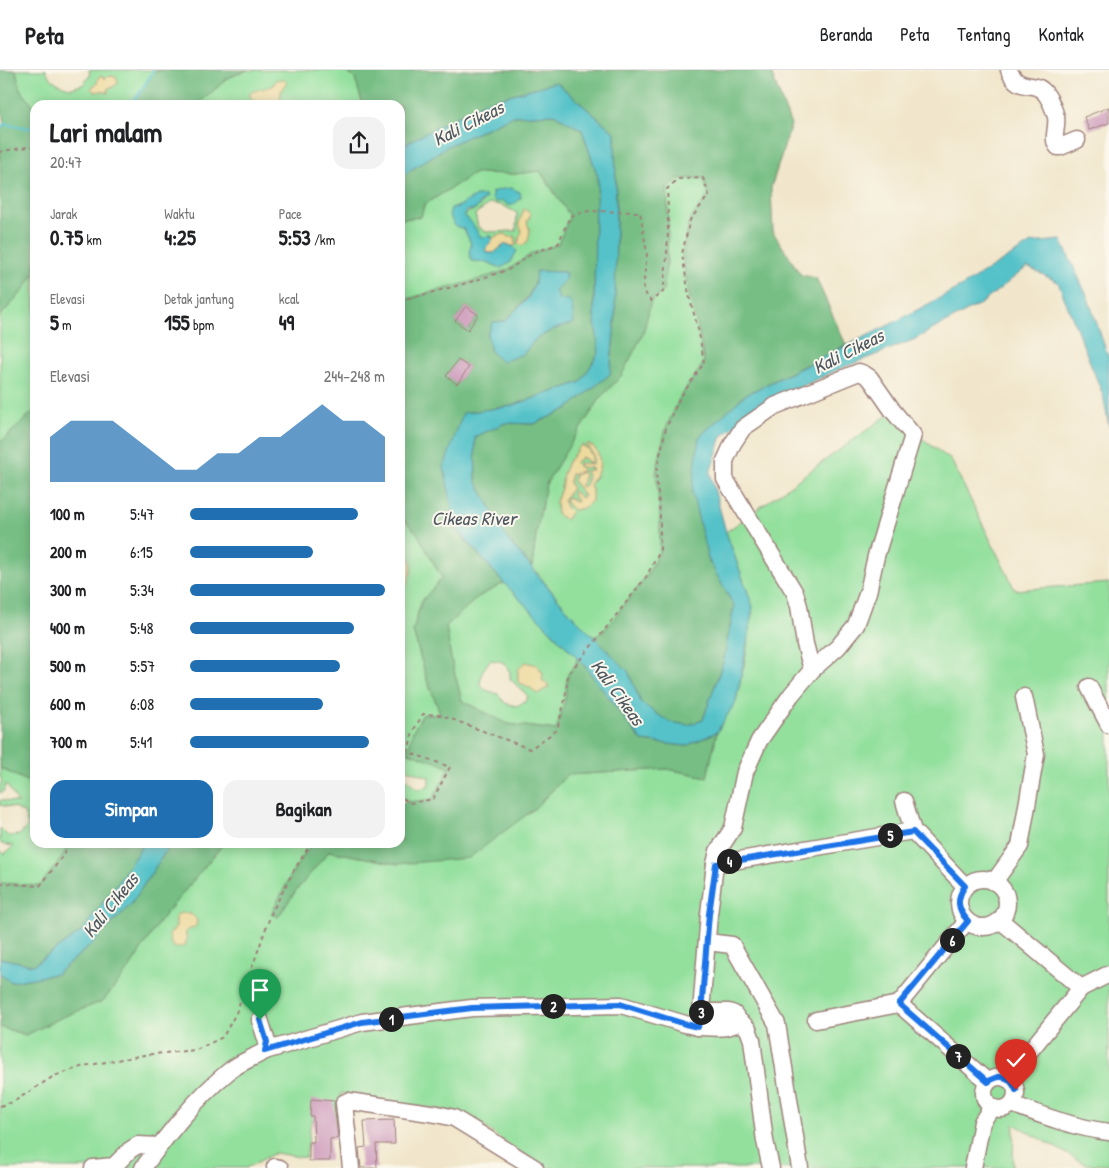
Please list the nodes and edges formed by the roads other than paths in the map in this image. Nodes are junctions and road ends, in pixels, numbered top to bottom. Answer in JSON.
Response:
{"nodes":[{"id":1,"x":1009,"y":70,"type":"edge"},
{"id":2,"x":1077,"y":140,"type":"dead end"},
{"id":3,"x":812,"y":670,"type":"junction"},
{"id":4,"x":1089,"y":687,"type":"dead end"},
{"id":5,"x":1024,"y":697,"type":"dead end"},
{"id":6,"x":1109,"y":725,"type":"edge"},
{"id":7,"x":904,"y":801,"type":"dead end"},
{"id":8,"x":913,"y":832,"type":"junction"},
{"id":9,"x":716,"y":864,"type":"junction"},
{"id":10,"x":994,"y":882,"type":"junction"},
{"id":11,"x":965,"y":886,"type":"junction"},
{"id":12,"x":1000,"y":920,"type":"junction"},
{"id":13,"x":968,"y":921,"type":"junction"},
{"id":14,"x":707,"y":942,"type":"junction"},
{"id":15,"x":1109,"y":974,"type":"edge"},
{"id":16,"x":1082,"y":988,"type":"junction"},
{"id":17,"x":899,"y":1004,"type":"junction"},
{"id":18,"x":699,"y":1019,"type":"junction"},
{"id":19,"x":260,"y":1020,"type":"dead end"},
{"id":20,"x":816,"y":1020,"type":"dead end"},
{"id":21,"x":265,"y":1051,"type":"junction"},
{"id":22,"x":1007,"y":1079,"type":"junction"},
{"id":23,"x":988,"y":1082,"type":"junction"},
{"id":24,"x":1012,"y":1104,"type":"junction"},
{"id":25,"x":992,"y":1107,"type":"junction"},
{"id":26,"x":1109,"y":1132,"type":"edge"},
{"id":27,"x":159,"y":1146,"type":"junction"},
{"id":28,"x":115,"y":1167,"type":"edge"},
{"id":29,"x":93,"y":1168,"type":"edge"},
{"id":30,"x":143,"y":1168,"type":"edge"},
{"id":31,"x":351,"y":1168,"type":"edge"},
{"id":32,"x":536,"y":1168,"type":"edge"},
{"id":33,"x":771,"y":1168,"type":"edge"},
{"id":34,"x":800,"y":1168,"type":"edge"},
{"id":35,"x":973,"y":1168,"type":"edge"}],
"edges":[{"from":1,"to":2,"type":"street"},
{"from":3,"to":3,"type":"street"},
{"from":3,"to":9,"type":"street"},
{"from":4,"to":6,"type":"street"},
{"from":5,"to":10,"type":"street"},
{"from":7,"to":8,"type":"street"},
{"from":8,"to":9,"type":"street"},
{"from":8,"to":11,"type":"street"},
{"from":9,"to":14,"type":"street"},
{"from":10,"to":11,"type":"street"},
{"from":10,"to":12,"type":"street"},
{"from":11,"to":13,"type":"street"},
{"from":12,"to":13,"type":"street"},
{"from":12,"to":16,"type":"street"},
{"from":13,"to":17,"type":"street"},
{"from":14,"to":18,"type":"street"},
{"from":14,"to":34,"type":"street"},
{"from":15,"to":16,"type":"street"},
{"from":16,"to":22,"type":"street"},
{"from":17,"to":20,"type":"street"},
{"from":17,"to":23,"type":"street"},
{"from":18,"to":21,"type":"street"},
{"from":18,"to":33,"type":"street"},
{"from":19,"to":21,"type":"street"},
{"from":21,"to":27,"type":"street"},
{"from":22,"to":23,"type":"street"},
{"from":22,"to":24,"type":"street"},
{"from":23,"to":25,"type":"street"},
{"from":24,"to":25,"type":"street"},
{"from":24,"to":26,"type":"street"},
{"from":25,"to":35,"type":"street"},
{"from":27,"to":28,"type":"street"},
{"from":27,"to":30,"type":"street"},
{"from":28,"to":29,"type":"street"},
{"from":31,"to":32,"type":"street"}]}
